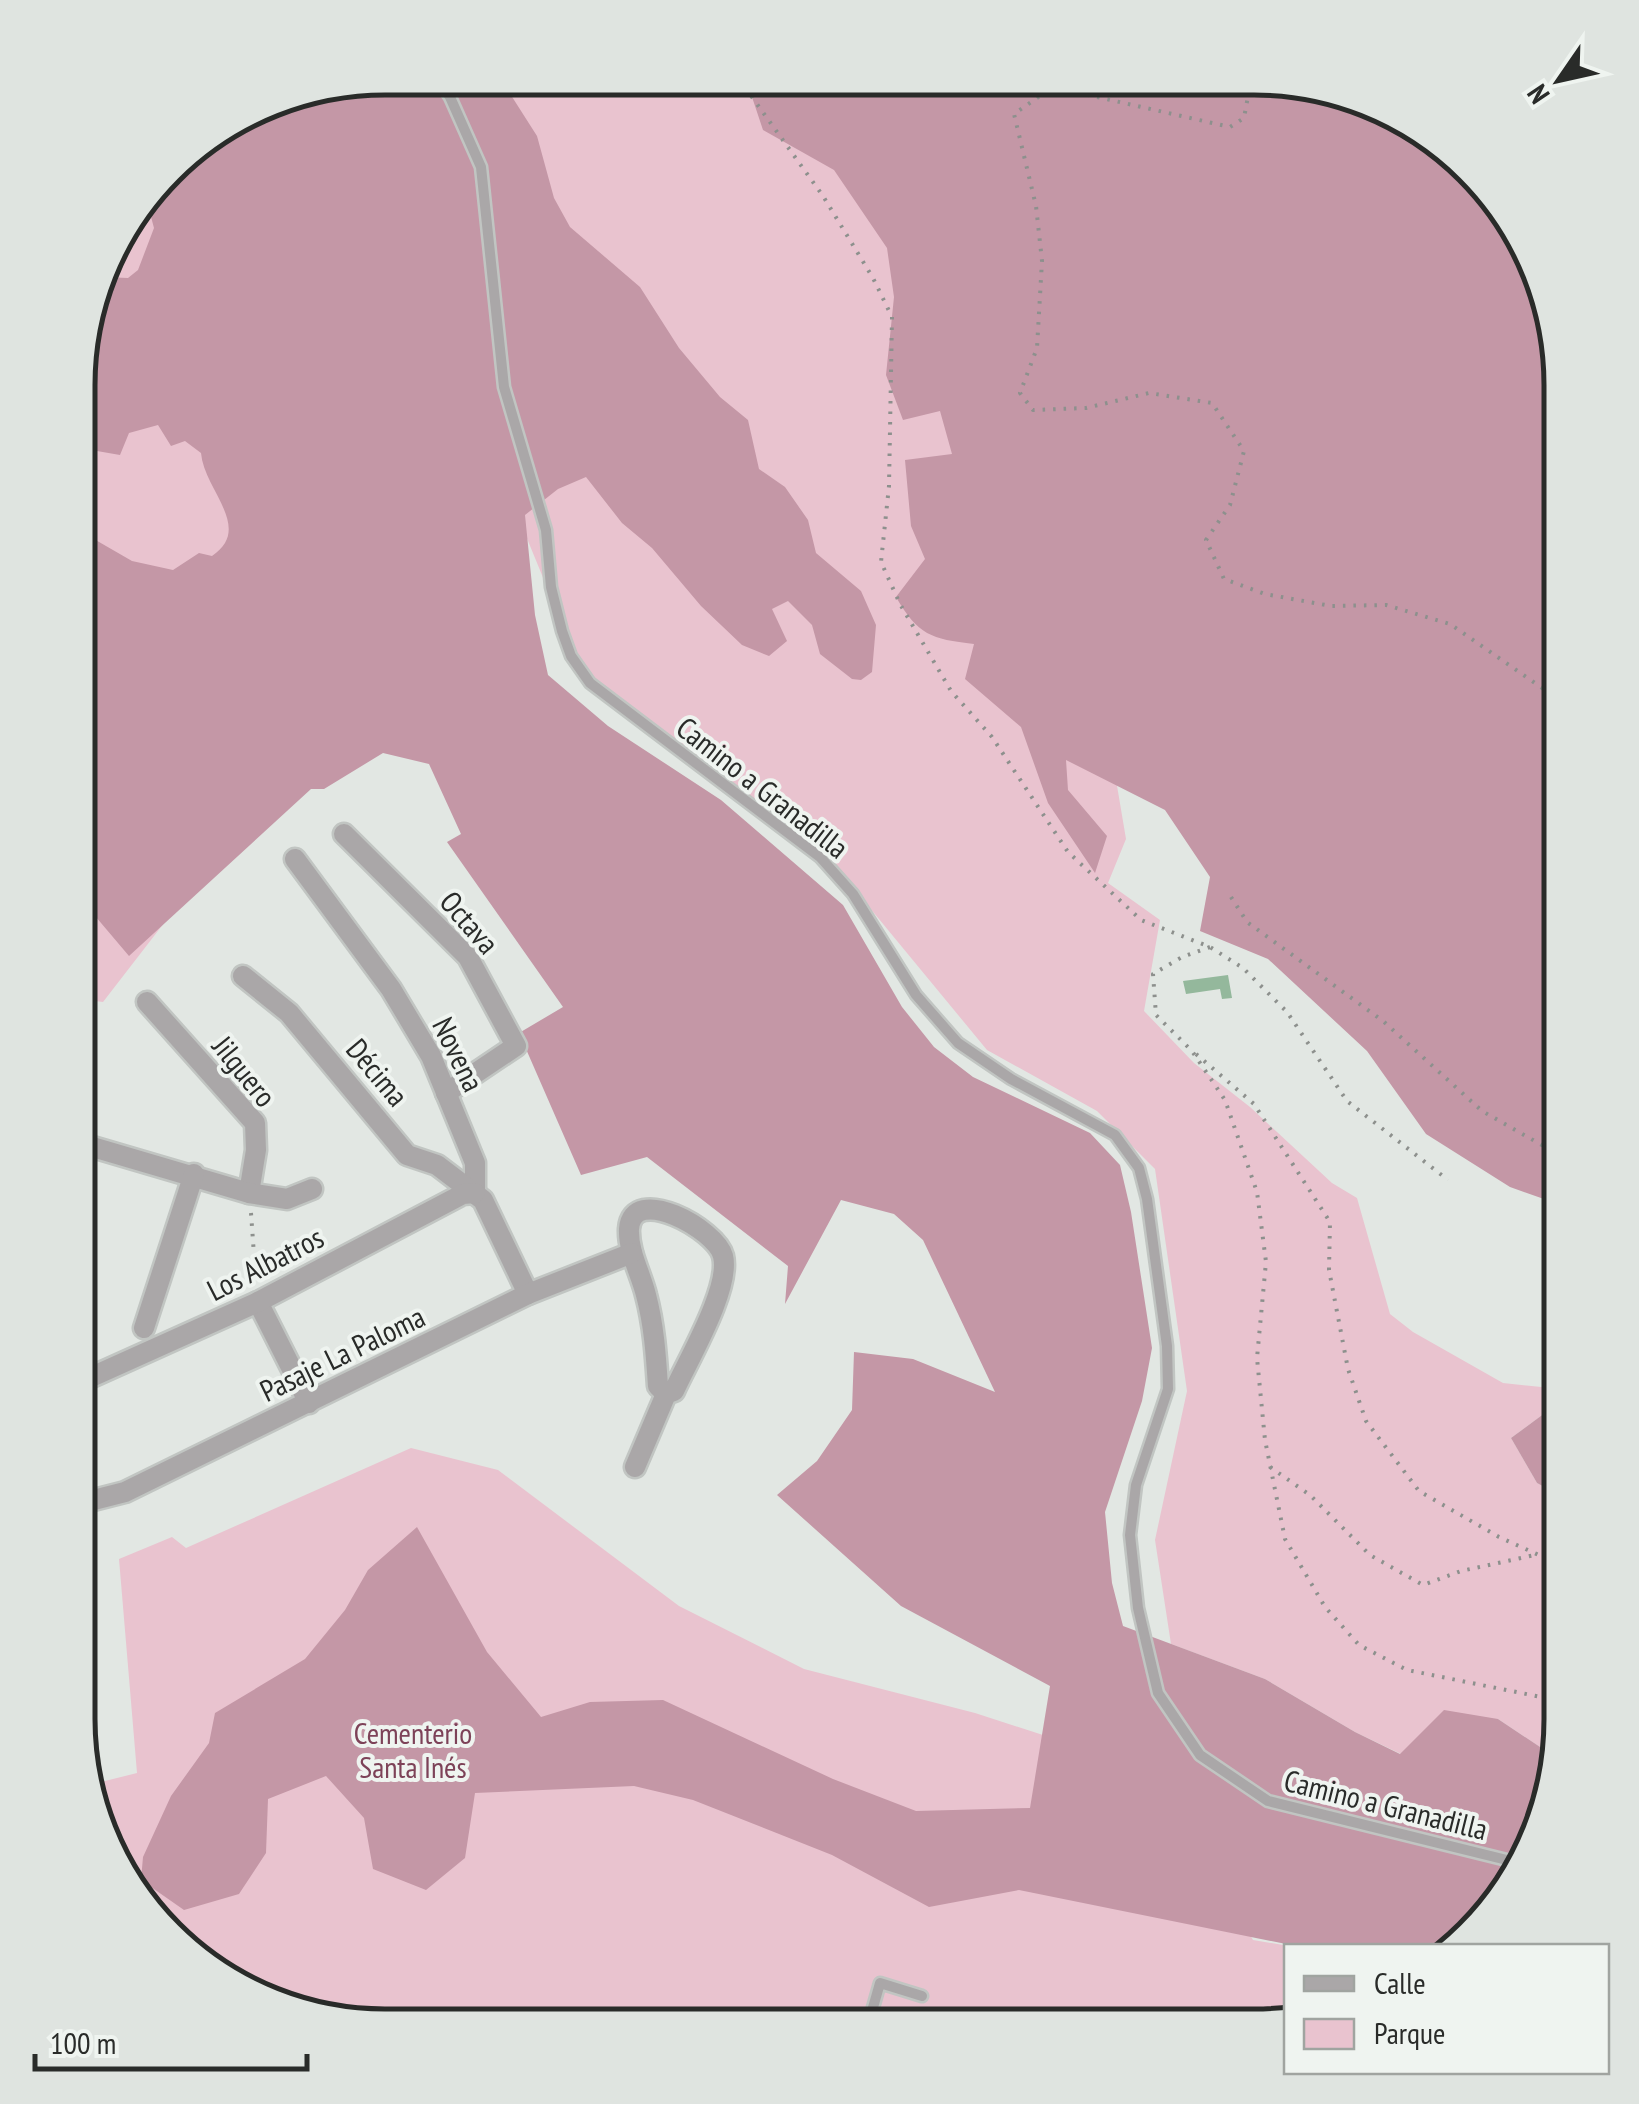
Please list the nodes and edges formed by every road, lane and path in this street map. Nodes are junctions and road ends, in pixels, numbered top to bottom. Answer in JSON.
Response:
{"nodes":[{"id":1,"x":449,"y":95,"type":"edge"},
{"id":2,"x":752,"y":95,"type":"edge"},
{"id":3,"x":1041,"y":95,"type":"edge"},
{"id":4,"x":1088,"y":95,"type":"edge"},
{"id":5,"x":1248,"y":95,"type":"edge"},
{"id":6,"x":1544,"y":689,"type":"edge"},
{"id":7,"x":344,"y":834,"type":"dead end"},
{"id":8,"x":295,"y":860,"type":"dead end"},
{"id":9,"x":1230,"y":897,"type":"dead end"},
{"id":10,"x":1210,"y":947,"type":"junction"},
{"id":11,"x":243,"y":976,"type":"dead end"},
{"id":12,"x":147,"y":1002,"type":"dead end"},
{"id":13,"x":1192,"y":1052,"type":"junction"},
{"id":14,"x":446,"y":1093,"type":"junction"},
{"id":15,"x":1543,"y":1146,"type":"edge"},
{"id":16,"x":95,"y":1150,"type":"edge"},
{"id":17,"x":194,"y":1174,"type":"junction"},
{"id":18,"x":1448,"y":1180,"type":"dead end"},
{"id":19,"x":312,"y":1189,"type":"dead end"},
{"id":20,"x":249,"y":1193,"type":"junction"},
{"id":21,"x":476,"y":1194,"type":"junction"},
{"id":22,"x":632,"y":1253,"type":"junction"},
{"id":23,"x":528,"y":1294,"type":"junction"},
{"id":24,"x":258,"y":1302,"type":"junction"},
{"id":25,"x":144,"y":1328,"type":"dead end"},
{"id":26,"x":95,"y":1375,"type":"edge"},
{"id":27,"x":666,"y":1394,"type":"junction"},
{"id":28,"x":309,"y":1403,"type":"junction"},
{"id":29,"x":635,"y":1467,"type":"dead end"},
{"id":30,"x":1270,"y":1467,"type":"junction"},
{"id":31,"x":95,"y":1500,"type":"edge"},
{"id":32,"x":1537,"y":1554,"type":"junction"},
{"id":33,"x":1543,"y":1557,"type":"edge"},
{"id":34,"x":1543,"y":1697,"type":"edge"},
{"id":35,"x":1507,"y":1860,"type":"edge"},
{"id":36,"x":922,"y":1996,"type":"dead end"},
{"id":37,"x":873,"y":2008,"type":"edge"}],
"edges":[{"from":1,"to":35,"type":"lane","name":"Camino a Granadilla"},
{"from":2,"to":10,"type":"path"},
{"from":3,"to":6,"type":"path"},
{"from":4,"to":5,"type":"path"},
{"from":7,"to":14,"type":"street","name":"Octava"},
{"from":8,"to":14,"type":"street","name":"Novena"},
{"from":9,"to":15,"type":"path"},
{"from":10,"to":13,"type":"path"},
{"from":10,"to":18,"type":"path"},
{"from":11,"to":21,"type":"street","name":"Décima"},
{"from":12,"to":20,"type":"street","name":"Jilguero"},
{"from":13,"to":30,"type":"path"},
{"from":13,"to":32,"type":"path"},
{"from":14,"to":21,"type":"street","name":"Novena"},
{"from":16,"to":17,"type":"street"},
{"from":17,"to":20,"type":"street"},
{"from":17,"to":25,"type":"street"},
{"from":19,"to":20,"type":"street"},
{"from":20,"to":24,"type":"path"},
{"from":21,"to":23,"type":"street","name":"Novena"},
{"from":21,"to":24,"type":"street","name":"Los Albatros"},
{"from":22,"to":23,"type":"street","name":"Pasaje La Paloma"},
{"from":22,"to":27,"type":"street"},
{"from":22,"to":27,"type":"street"},
{"from":23,"to":28,"type":"street","name":"Pasaje La Paloma"},
{"from":24,"to":26,"type":"street","name":"Los Albatros"},
{"from":24,"to":28,"type":"street"},
{"from":27,"to":29,"type":"street"},
{"from":28,"to":31,"type":"street","name":"Pasaje La Paloma"},
{"from":30,"to":32,"type":"path"},
{"from":30,"to":34,"type":"path"},
{"from":32,"to":33,"type":"path"},
{"from":36,"to":37,"type":"lane"}]}
